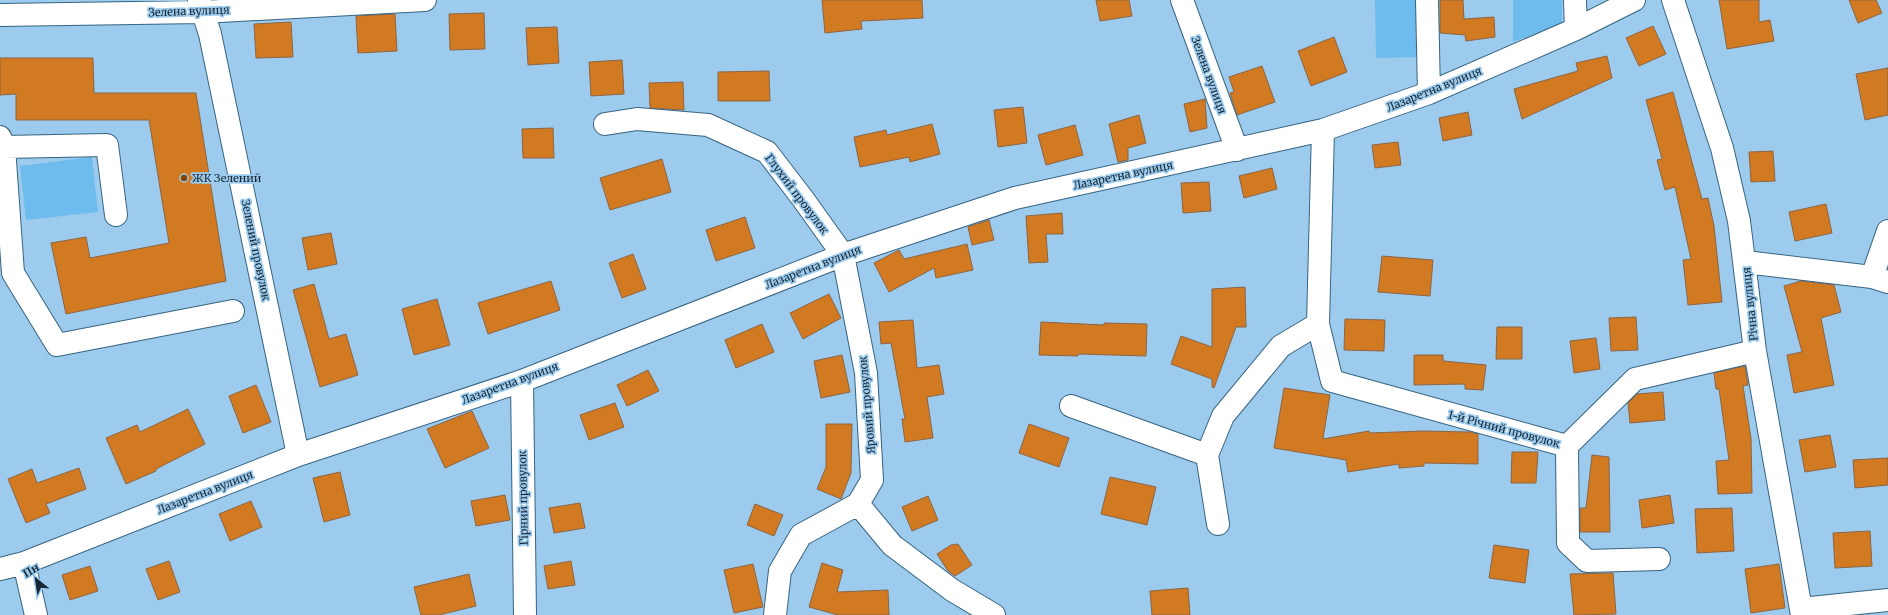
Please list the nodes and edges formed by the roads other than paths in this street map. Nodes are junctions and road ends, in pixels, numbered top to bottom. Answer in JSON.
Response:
{"nodes":[{"id":1,"x":425,"y":0,"type":"edge"},
{"id":2,"x":1182,"y":0,"type":"edge"},
{"id":3,"x":1427,"y":0,"type":"edge"},
{"id":4,"x":1575,"y":0,"type":"edge"},
{"id":5,"x":1634,"y":0,"type":"edge"},
{"id":6,"x":1672,"y":0,"type":"edge"},
{"id":7,"x":200,"y":6,"type":"edge"},
{"id":8,"x":0,"y":15,"type":"edge"},
{"id":9,"x":1576,"y":29,"type":"junction"},
{"id":10,"x":1429,"y":93,"type":"junction"},
{"id":11,"x":605,"y":124,"type":"dead end"},
{"id":12,"x":1323,"y":130,"type":"junction"},
{"id":13,"x":2,"y":142,"type":"edge"},
{"id":14,"x":1237,"y":150,"type":"junction"},
{"id":15,"x":116,"y":215,"type":"dead end"},
{"id":16,"x":1888,"y":231,"type":"edge"},
{"id":17,"x":843,"y":255,"type":"junction"},
{"id":18,"x":1745,"y":262,"type":"junction"},
{"id":19,"x":1880,"y":280,"type":"edge"},
{"id":20,"x":233,"y":311,"type":"dead end"},
{"id":21,"x":1318,"y":324,"type":"junction"},
{"id":22,"x":1755,"y":351,"type":"junction"},
{"id":23,"x":522,"y":381,"type":"junction"},
{"id":24,"x":1071,"y":406,"type":"dead end"},
{"id":25,"x":1567,"y":446,"type":"junction"},
{"id":26,"x":298,"y":455,"type":"junction"},
{"id":27,"x":1207,"y":455,"type":"junction"},
{"id":28,"x":858,"y":504,"type":"junction"},
{"id":29,"x":1218,"y":524,"type":"dead end"},
{"id":30,"x":1659,"y":559,"type":"dead end"},
{"id":31,"x":24,"y":563,"type":"junction"},
{"id":32,"x":0,"y":569,"type":"edge"},
{"id":33,"x":1888,"y":600,"type":"edge"},
{"id":34,"x":1802,"y":612,"type":"edge"},
{"id":35,"x":36,"y":615,"type":"edge"},
{"id":36,"x":525,"y":615,"type":"edge"},
{"id":37,"x":775,"y":615,"type":"edge"},
{"id":38,"x":994,"y":615,"type":"edge"}],
"edges":[{"from":1,"to":7,"type":"street","name":"Зелена вулиця"},
{"from":2,"to":14,"type":"street","name":"Зелена вулиця"},
{"from":3,"to":10,"type":"street"},
{"from":4,"to":9,"type":"street"},
{"from":5,"to":9,"type":"street","name":"Лазаретна вулиця"},
{"from":6,"to":18,"type":"street","name":"Річна вулиця"},
{"from":7,"to":8,"type":"street","name":"Зелена вулиця"},
{"from":7,"to":26,"type":"street","name":"Зелений провулок"},
{"from":9,"to":10,"type":"street","name":"Лазаретна вулиця"},
{"from":10,"to":12,"type":"street","name":"Лазаретна вулиця"},
{"from":11,"to":17,"type":"street","name":"Глухий провулок"},
{"from":12,"to":14,"type":"street","name":"Лазаретна вулиця"},
{"from":12,"to":21,"type":"street","name":"1-й Річний провулок"},
{"from":13,"to":15,"type":"street"},
{"from":13,"to":20,"type":"street"},
{"from":14,"to":17,"type":"street","name":"Лазаретна вулиця"},
{"from":16,"to":19,"type":"street"},
{"from":17,"to":23,"type":"street","name":"Лазаретна вулиця"},
{"from":17,"to":28,"type":"street","name":"Яровий провулок"},
{"from":18,"to":19,"type":"street"},
{"from":18,"to":22,"type":"street","name":"Річна вулиця"},
{"from":21,"to":25,"type":"street","name":"1-й Річний провулок"},
{"from":21,"to":27,"type":"street"},
{"from":22,"to":25,"type":"street","name":"1-й Річний провулок"},
{"from":22,"to":34,"type":"street","name":"Річна вулиця"},
{"from":23,"to":26,"type":"street","name":"Лазаретна вулиця"},
{"from":23,"to":36,"type":"street","name":"Гірний провулок"},
{"from":24,"to":27,"type":"street"},
{"from":25,"to":30,"type":"street"},
{"from":26,"to":31,"type":"street","name":"Лазаретна вулиця"},
{"from":27,"to":29,"type":"street"},
{"from":28,"to":37,"type":"street"},
{"from":28,"to":38,"type":"street"},
{"from":31,"to":32,"type":"street","name":"Лазаретна вулиця"},
{"from":31,"to":35,"type":"street"},
{"from":33,"to":34,"type":"street"}]}
